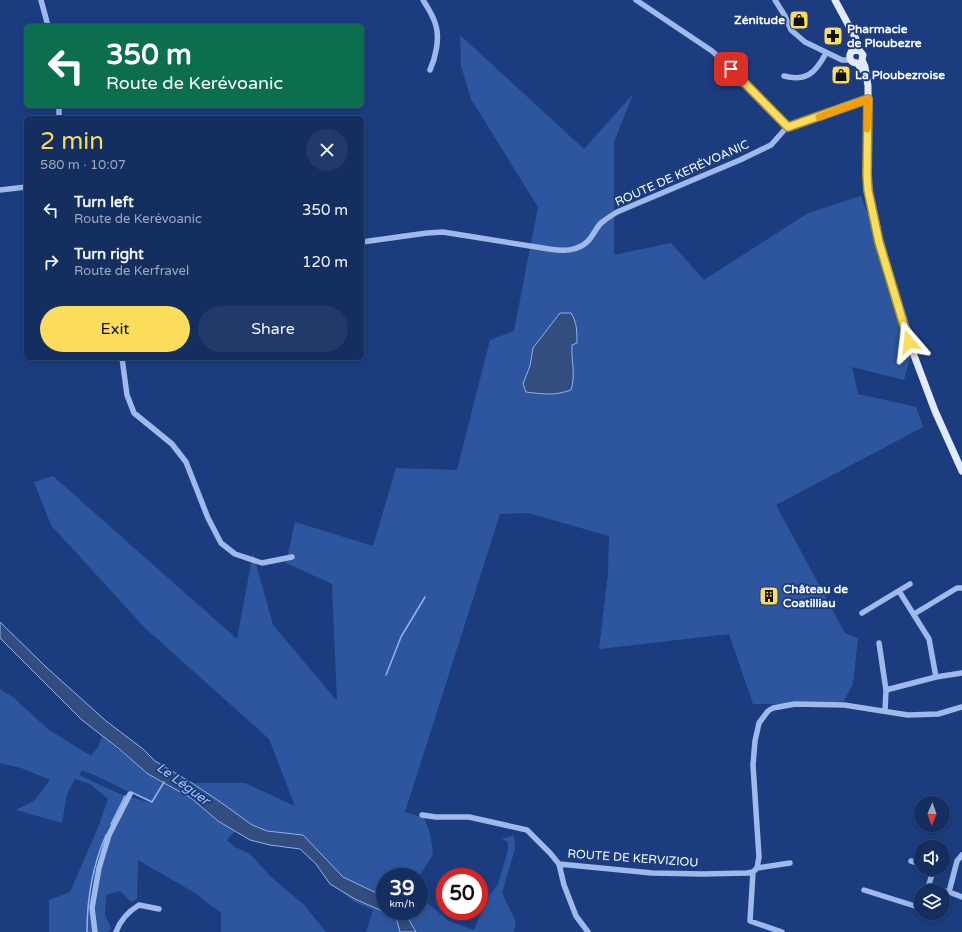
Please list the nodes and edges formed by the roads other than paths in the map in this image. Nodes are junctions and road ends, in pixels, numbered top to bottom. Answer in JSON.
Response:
{"nodes":[{"id":1,"x":41,"y":0,"type":"edge"},
{"id":2,"x":423,"y":0,"type":"edge"},
{"id":3,"x":636,"y":0,"type":"edge"},
{"id":4,"x":775,"y":0,"type":"edge"},
{"id":5,"x":835,"y":0,"type":"edge"},
{"id":6,"x":47,"y":24,"type":"edge"},
{"id":7,"x":826,"y":53,"type":"junction"},
{"id":8,"x":855,"y":56,"type":"junction"},
{"id":9,"x":430,"y":70,"type":"dead end"},
{"id":10,"x":784,"y":76,"type":"dead end"},
{"id":11,"x":868,"y":99,"type":"junction"},
{"id":12,"x":788,"y":127,"type":"junction"},
{"id":13,"x":24,"y":187,"type":"edge"},
{"id":14,"x":0,"y":190,"type":"edge"},
{"id":15,"x":364,"y":242,"type":"edge"},
{"id":16,"x":122,"y":360,"type":"edge"},
{"id":17,"x":962,"y":472,"type":"edge"},
{"id":18,"x":292,"y":556,"type":"dead end"},
{"id":19,"x":910,"y":584,"type":"dead end"},
{"id":20,"x":962,"y":588,"type":"edge"},
{"id":21,"x":899,"y":591,"type":"junction"},
{"id":22,"x":862,"y":613,"type":"dead end"},
{"id":23,"x":914,"y":614,"type":"junction"},
{"id":24,"x":879,"y":643,"type":"dead end"},
{"id":25,"x":962,"y":673,"type":"edge"},
{"id":26,"x":936,"y":677,"type":"junction"},
{"id":27,"x":886,"y":690,"type":"junction"},
{"id":28,"x":962,"y":707,"type":"edge"},
{"id":29,"x":885,"y":710,"type":"junction"},
{"id":30,"x":130,"y":794,"type":"dead end"},
{"id":31,"x":422,"y":815,"type":"dead end"},
{"id":32,"x":962,"y":855,"type":"edge"},
{"id":33,"x":911,"y":860,"type":"dead end"},
{"id":34,"x":914,"y":861,"type":"edge"},
{"id":35,"x":790,"y":863,"type":"dead end"},
{"id":36,"x":559,"y":864,"type":"junction"},
{"id":37,"x":755,"y":870,"type":"junction"},
{"id":38,"x":950,"y":888,"type":"edge"},
{"id":39,"x":864,"y":890,"type":"dead end"},
{"id":40,"x":950,"y":892,"type":"edge"},
{"id":41,"x":962,"y":896,"type":"edge"},
{"id":42,"x":914,"y":906,"type":"edge"},
{"id":43,"x":159,"y":909,"type":"dead end"},
{"id":44,"x":95,"y":932,"type":"edge"},
{"id":45,"x":116,"y":932,"type":"edge"},
{"id":46,"x":588,"y":932,"type":"edge"},
{"id":47,"x":782,"y":932,"type":"edge"}],
"edges":[{"from":1,"to":6,"type":"street"},
{"from":2,"to":9,"type":"street"},
{"from":3,"to":12,"type":"street"},
{"from":4,"to":7,"type":"street"},
{"from":5,"to":8,"type":"main road"},
{"from":7,"to":8,"type":"street"},
{"from":7,"to":10,"type":"street"},
{"from":8,"to":11,"type":"main road"},
{"from":11,"to":12,"type":"street","name":"ROUTE DE KERÉVOANIC"},
{"from":11,"to":17,"type":"main road"},
{"from":12,"to":15,"type":"street","name":"ROUTE DE KERÉVOANIC"},
{"from":13,"to":14,"type":"street"},
{"from":16,"to":18,"type":"street"},
{"from":19,"to":21,"type":"street"},
{"from":20,"to":23,"type":"street"},
{"from":21,"to":22,"type":"street"},
{"from":21,"to":23,"type":"street"},
{"from":23,"to":26,"type":"street"},
{"from":24,"to":27,"type":"street"},
{"from":25,"to":26,"type":"street"},
{"from":26,"to":27,"type":"street"},
{"from":27,"to":29,"type":"street"},
{"from":28,"to":29,"type":"street"},
{"from":29,"to":37,"type":"street"},
{"from":30,"to":44,"type":"street"},
{"from":31,"to":36,"type":"street"},
{"from":32,"to":38,"type":"street"},
{"from":33,"to":34,"type":"street"},
{"from":35,"to":37,"type":"street","name":"ROUTE DE KERVIZIOU"},
{"from":36,"to":37,"type":"street","name":"ROUTE DE KERVIZIOU"},
{"from":36,"to":46,"type":"street","name":"ROUTE DE KERVIZIOU"},
{"from":37,"to":47,"type":"street"},
{"from":39,"to":42,"type":"street"},
{"from":40,"to":41,"type":"street"},
{"from":43,"to":45,"type":"street"}]}
